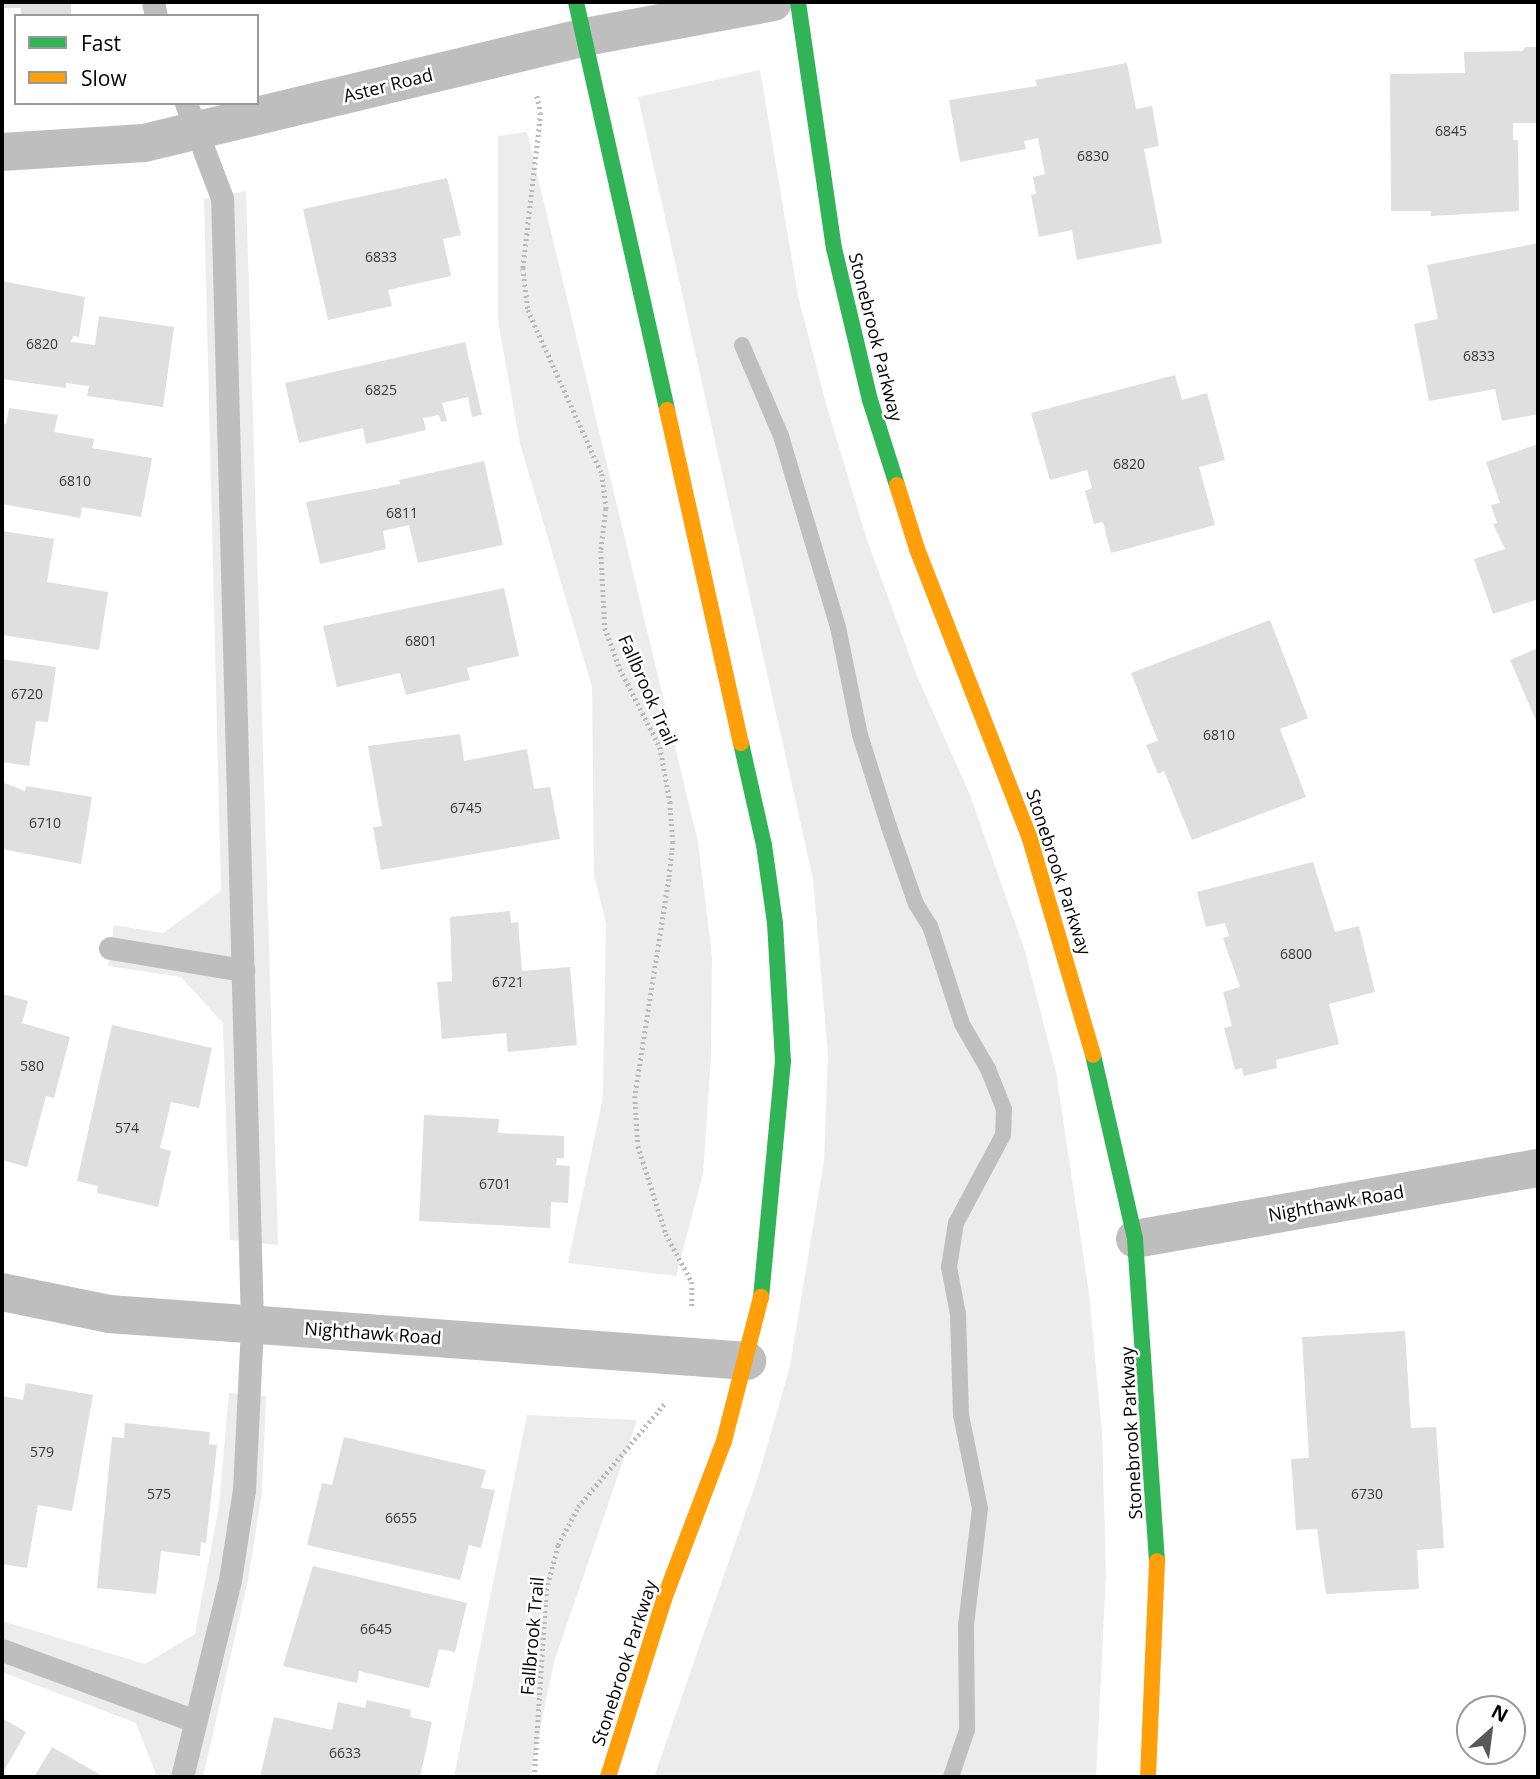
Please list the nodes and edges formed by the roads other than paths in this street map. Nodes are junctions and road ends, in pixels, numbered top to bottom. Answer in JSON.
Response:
{"nodes":[{"id":1,"x":773,"y":2,"type":"edge"},
{"id":2,"x":798,"y":2,"type":"edge"},
{"id":3,"x":581,"y":20,"type":"edge"},
{"id":4,"x":259,"y":100,"type":"edge"},
{"id":5,"x":241,"y":105,"type":"edge"},
{"id":6,"x":193,"y":117,"type":"edge"},
{"id":7,"x":2,"y":152,"type":"edge"},
{"id":8,"x":110,"y":948,"type":"dead end"},
{"id":9,"x":243,"y":970,"type":"junction"},
{"id":10,"x":1538,"y":1168,"type":"edge"},
{"id":11,"x":1135,"y":1239,"type":"junction"},
{"id":12,"x":2,"y":1292,"type":"edge"},
{"id":13,"x":252,"y":1325,"type":"junction"},
{"id":14,"x":747,"y":1361,"type":"junction"},
{"id":15,"x":2,"y":1650,"type":"edge"},
{"id":16,"x":195,"y":1721,"type":"junction"},
{"id":17,"x":182,"y":1777,"type":"edge"},
{"id":18,"x":608,"y":1777,"type":"edge"},
{"id":19,"x":1148,"y":1777,"type":"edge"}],
"edges":[{"from":1,"to":3,"type":"street","name":"Aster Road"},
{"from":2,"to":11,"type":"street","name":"Stonebrook Parkway"},
{"from":3,"to":4,"type":"street","name":"Aster Road"},
{"from":3,"to":14,"type":"street","name":"Stonebrook Parkway"},
{"from":5,"to":6,"type":"street","name":"Aster Road"},
{"from":6,"to":7,"type":"street","name":"Aster Road"},
{"from":6,"to":9,"type":"lane"},
{"from":8,"to":9,"type":"lane"},
{"from":9,"to":13,"type":"lane"},
{"from":10,"to":11,"type":"street","name":"Nighthawk Road"},
{"from":11,"to":19,"type":"street","name":"Stonebrook Parkway"},
{"from":12,"to":13,"type":"street","name":"Nighthawk Road"},
{"from":13,"to":14,"type":"street","name":"Nighthawk Road"},
{"from":13,"to":16,"type":"lane"},
{"from":14,"to":18,"type":"street","name":"Stonebrook Parkway"},
{"from":15,"to":16,"type":"lane"},
{"from":16,"to":17,"type":"lane"}]}
